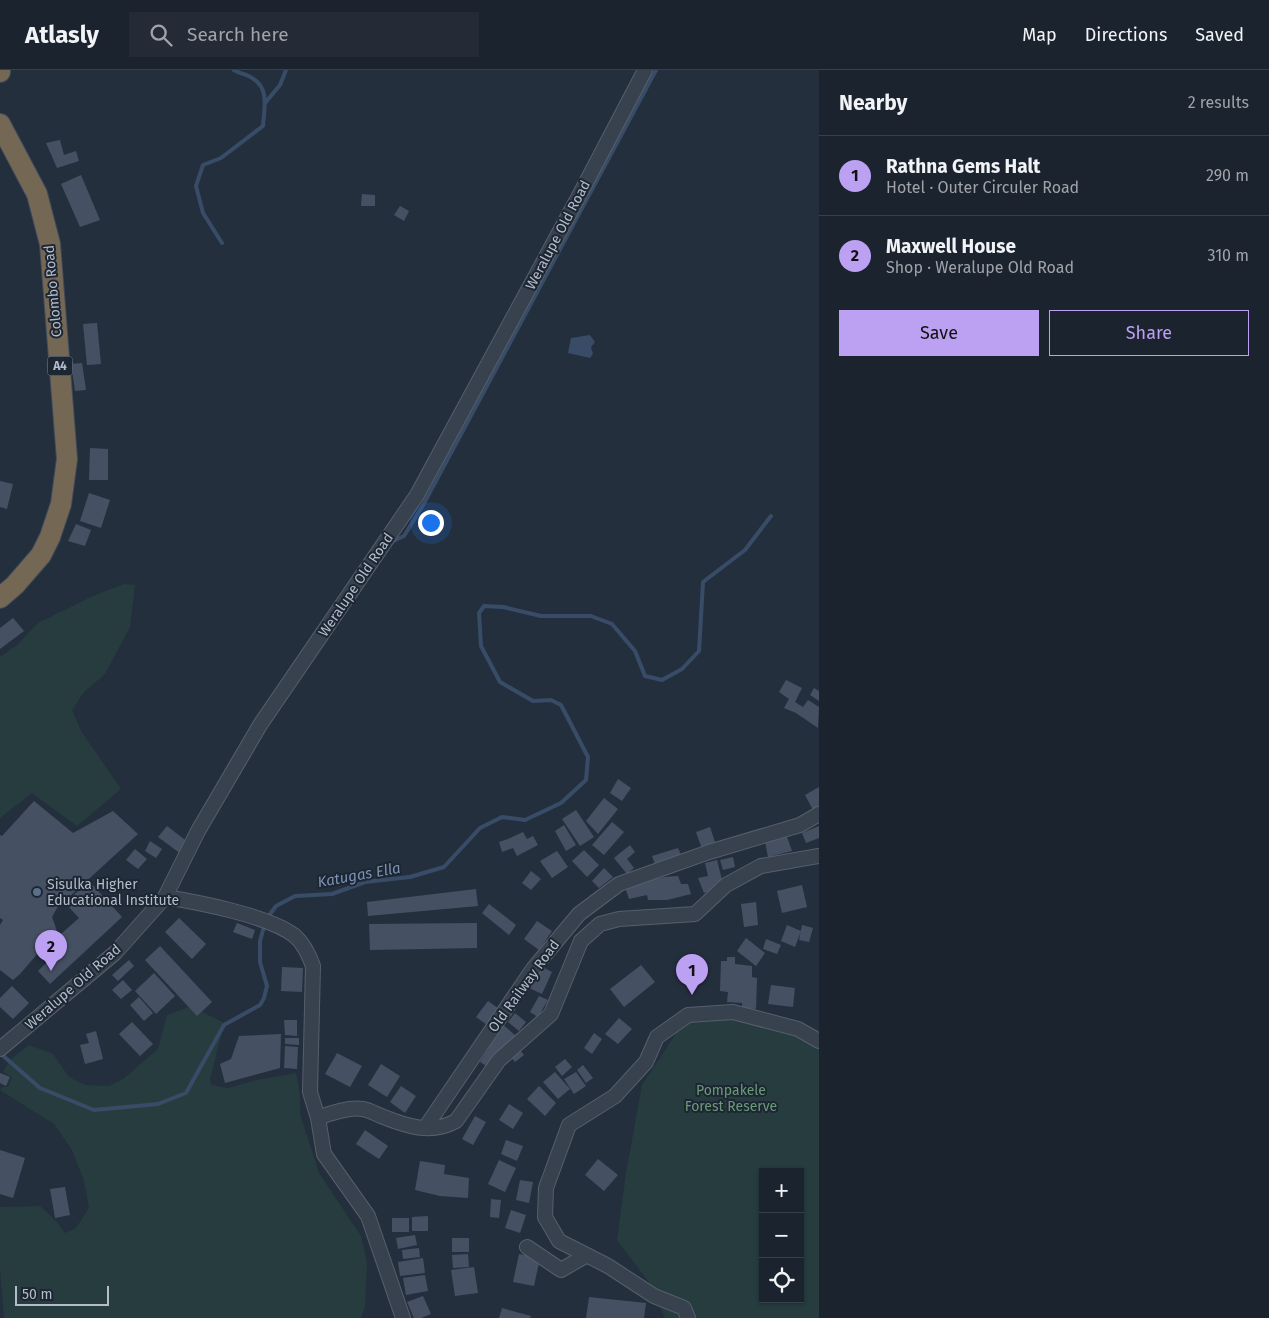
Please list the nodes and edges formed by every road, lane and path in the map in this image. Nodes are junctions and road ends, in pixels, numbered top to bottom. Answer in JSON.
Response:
{"nodes":[{"id":1,"x":644,"y":70,"type":"edge"},
{"id":2,"x":0,"y":124,"type":"edge"},
{"id":3,"x":0,"y":598,"type":"edge"},
{"id":4,"x":819,"y":814,"type":"edge"},
{"id":5,"x":819,"y":856,"type":"edge"},
{"id":6,"x":165,"y":897,"type":"junction"},
{"id":7,"x":819,"y":1041,"type":"edge"},
{"id":8,"x":1,"y":1048,"type":"edge"},
{"id":9,"x":318,"y":1118,"type":"junction"},
{"id":10,"x":426,"y":1128,"type":"junction"},
{"id":11,"x":527,"y":1247,"type":"dead end"},
{"id":12,"x":587,"y":1255,"type":"junction"},
{"id":13,"x":403,"y":1318,"type":"edge"},
{"id":14,"x":688,"y":1318,"type":"edge"}],
"edges":[{"from":1,"to":6,"type":"street","name":"Weralupe Old Road"},
{"from":2,"to":3,"type":"highway","name":"Colombo Road","number":"A4"},
{"from":4,"to":10,"type":"street","name":"Old Railway Road"},
{"from":5,"to":10,"type":"street"},
{"from":6,"to":8,"type":"street","name":"Weralupe Old Road"},
{"from":6,"to":9,"type":"street"},
{"from":7,"to":12,"type":"street"},
{"from":9,"to":10,"type":"street"},
{"from":9,"to":13,"type":"street"},
{"from":11,"to":12,"type":"street"},
{"from":12,"to":14,"type":"street"}]}
